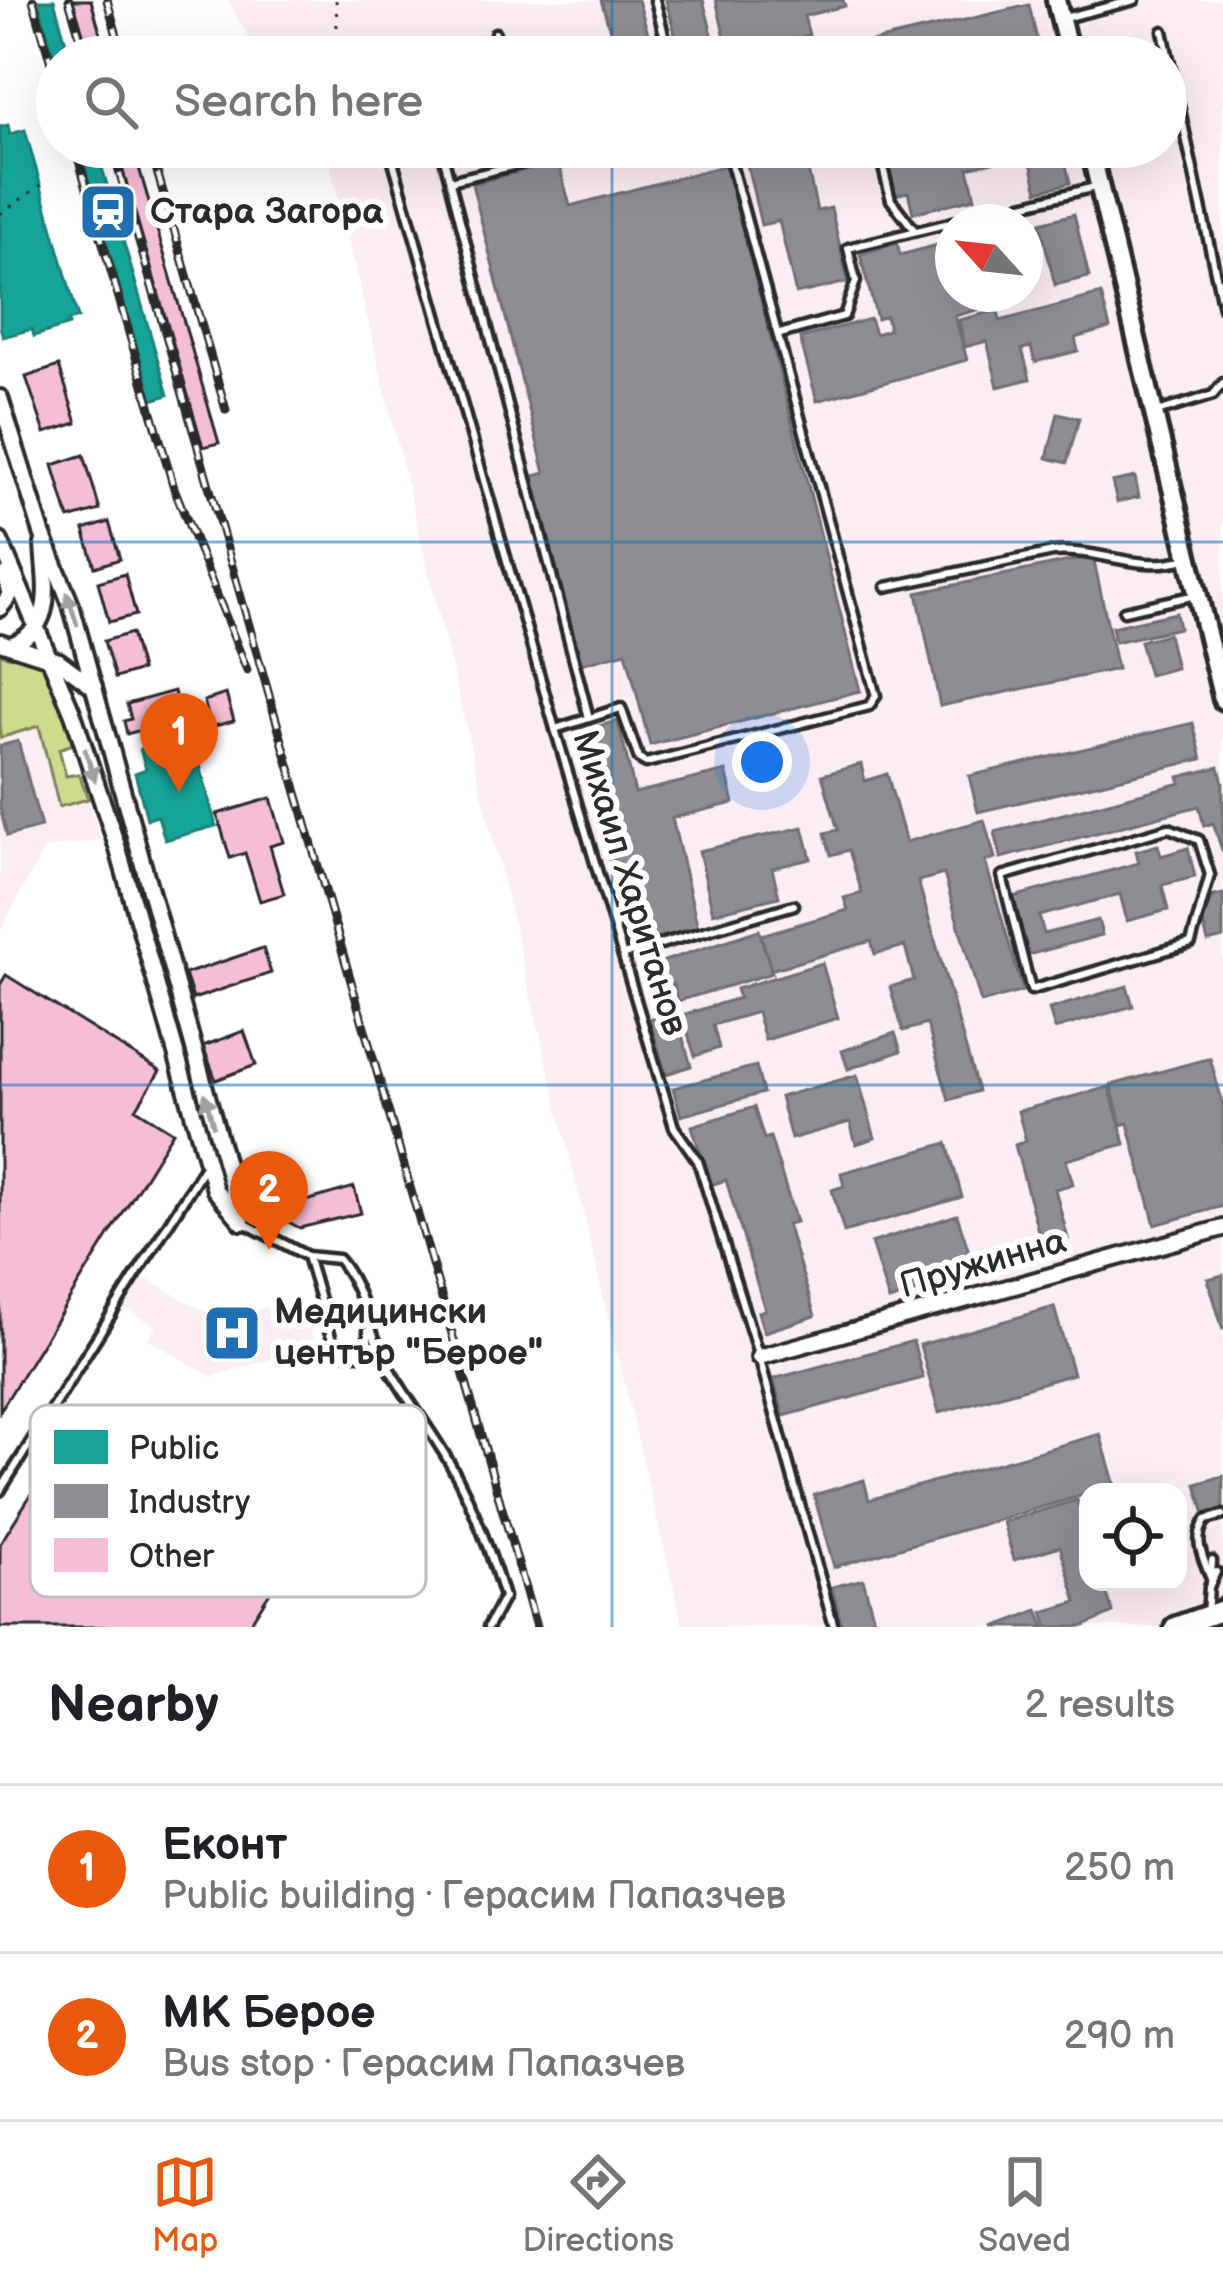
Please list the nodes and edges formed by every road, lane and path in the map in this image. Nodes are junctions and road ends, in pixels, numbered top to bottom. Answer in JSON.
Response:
{"nodes":[{"id":1,"x":336,"y":0,"type":"edge"},
{"id":2,"x":655,"y":0,"type":"edge"},
{"id":3,"x":1057,"y":0,"type":"edge"},
{"id":4,"x":1136,"y":0,"type":"edge"},
{"id":5,"x":1061,"y":20,"type":"junction"},
{"id":6,"x":1163,"y":31,"type":"dead end"},
{"id":7,"x":495,"y":33,"type":"dead end"},
{"id":8,"x":338,"y":36,"type":"edge"},
{"id":9,"x":496,"y":36,"type":"edge"},
{"id":10,"x":664,"y":36,"type":"edge"},
{"id":11,"x":1065,"y":36,"type":"edge"},
{"id":12,"x":1164,"y":36,"type":"edge"},
{"id":13,"x":1187,"y":142,"type":"edge"},
{"id":14,"x":394,"y":168,"type":"edge"},
{"id":15,"x":447,"y":168,"type":"edge"},
{"id":16,"x":503,"y":168,"type":"edge"},
{"id":17,"x":732,"y":168,"type":"edge"},
{"id":18,"x":883,"y":168,"type":"edge"},
{"id":19,"x":1095,"y":168,"type":"edge"},
{"id":20,"x":450,"y":181,"type":"junction"},
{"id":21,"x":44,"y":183,"type":"dead end"},
{"id":22,"x":1099,"y":186,"type":"junction"},
{"id":23,"x":0,"y":214,"type":"edge"},
{"id":24,"x":915,"y":231,"type":"junction"},
{"id":25,"x":1223,"y":308,"type":"edge"},
{"id":26,"x":780,"y":334,"type":"junction"},
{"id":27,"x":1223,"y":383,"type":"edge"},
{"id":28,"x":0,"y":398,"type":"edge"},
{"id":29,"x":1154,"y":413,"type":"junction"},
{"id":30,"x":42,"y":533,"type":"junction"},
{"id":31,"x":1,"y":544,"type":"edge"},
{"id":32,"x":1189,"y":558,"type":"junction"},
{"id":33,"x":886,"y":587,"type":"dead end"},
{"id":34,"x":1198,"y":595,"type":"junction"},
{"id":35,"x":0,"y":608,"type":"edge"},
{"id":36,"x":1124,"y":611,"type":"dead end"},
{"id":37,"x":36,"y":630,"type":"junction"},
{"id":38,"x":6,"y":644,"type":"edge"},
{"id":39,"x":48,"y":656,"type":"junction"},
{"id":40,"x":94,"y":688,"type":"junction"},
{"id":41,"x":1222,"y":693,"type":"edge"},
{"id":42,"x":589,"y":718,"type":"junction"},
{"id":43,"x":555,"y":729,"type":"junction"},
{"id":44,"x":137,"y":837,"type":"junction"},
{"id":45,"x":116,"y":846,"type":"junction"},
{"id":46,"x":1223,"y":872,"type":"edge"},
{"id":47,"x":1210,"y":874,"type":"junction"},
{"id":48,"x":794,"y":905,"type":"dead end"},
{"id":49,"x":623,"y":955,"type":"junction"},
{"id":50,"x":219,"y":1147,"type":"junction"},
{"id":51,"x":208,"y":1162,"type":"junction"},
{"id":52,"x":242,"y":1222,"type":"junction"},
{"id":53,"x":1223,"y":1228,"type":"edge"},
{"id":54,"x":307,"y":1256,"type":"junction"},
{"id":55,"x":368,"y":1326,"type":"junction"},
{"id":56,"x":759,"y":1357,"type":"junction"},
{"id":57,"x":54,"y":1405,"type":"edge"},
{"id":58,"x":413,"y":1405,"type":"edge"},
{"id":59,"x":426,"y":1425,"type":"edge"},
{"id":60,"x":30,"y":1444,"type":"edge"},
{"id":61,"x":0,"y":1491,"type":"edge"},
{"id":62,"x":1223,"y":1515,"type":"edge"},
{"id":63,"x":1212,"y":1561,"type":"dead end"},
{"id":64,"x":1213,"y":1575,"type":"junction"},
{"id":65,"x":1215,"y":1612,"type":"edge"},
{"id":66,"x":488,"y":1627,"type":"edge"},
{"id":67,"x":834,"y":1627,"type":"edge"},
{"id":68,"x":1175,"y":1627,"type":"edge"}],
"edges":[{"from":1,"to":8,"type":"path"},
{"from":2,"to":10,"type":"lane"},
{"from":3,"to":5,"type":"street"},
{"from":4,"to":5,"type":"lane"},
{"from":5,"to":11,"type":"street"},
{"from":6,"to":12,"type":"lane"},
{"from":7,"to":9,"type":"lane"},
{"from":13,"to":25,"type":"lane"},
{"from":14,"to":43,"type":"lane","name":"Михаил Хаританов"},
{"from":15,"to":20,"type":"lane"},
{"from":16,"to":20,"type":"lane"},
{"from":17,"to":26,"type":"lane"},
{"from":18,"to":24,"type":"lane"},
{"from":19,"to":22,"type":"street"},
{"from":20,"to":42,"type":"lane"},
{"from":21,"to":23,"type":"path"},
{"from":22,"to":24,"type":"lane"},
{"from":22,"to":29,"type":"street"},
{"from":24,"to":26,"type":"lane"},
{"from":26,"to":42,"type":"lane"},
{"from":27,"to":29,"type":"lane"},
{"from":28,"to":30,"type":"street"},
{"from":29,"to":32,"type":"street"},
{"from":30,"to":37,"type":"street"},
{"from":40,"to":30,"type":"street","one_way":true},
{"from":31,"to":35,"type":"street"},
{"from":31,"to":37,"type":"street"},
{"from":32,"to":33,"type":"lane"},
{"from":32,"to":34,"type":"street"},
{"from":34,"to":36,"type":"lane"},
{"from":34,"to":41,"type":"street"},
{"from":37,"to":38,"type":"street"},
{"from":37,"to":39,"type":"street"},
{"from":38,"to":39,"type":"street"},
{"from":39,"to":40,"type":"street"},
{"from":39,"to":45,"type":"street","one_way":true},
{"from":40,"to":44,"type":"street"},
{"from":42,"to":43,"type":"lane"},
{"from":43,"to":49,"type":"lane","name":"Михаил Хаританов"},
{"from":44,"to":45,"type":"street"},
{"from":50,"to":44,"type":"street","one_way":true},
{"from":45,"to":51,"type":"street"},
{"from":46,"to":47,"type":"lane"},
{"from":47,"to":47,"type":"lane"},
{"from":48,"to":49,"type":"lane"},
{"from":49,"to":56,"type":"lane","name":"Михаил Хаританов"},
{"from":50,"to":51,"type":"lane"},
{"from":50,"to":52,"type":"street"},
{"from":51,"to":52,"type":"street"},
{"from":51,"to":57,"type":"lane"},
{"from":52,"to":54,"type":"lane"},
{"from":53,"to":56,"type":"street","name":"Пружинна"},
{"from":54,"to":55,"type":"lane"},
{"from":54,"to":55,"type":"lane"},
{"from":55,"to":58,"type":"lane"},
{"from":56,"to":67,"type":"lane","name":"Михаил Хаританов"},
{"from":59,"to":66,"type":"lane"},
{"from":60,"to":61,"type":"lane"},
{"from":62,"to":64,"type":"lane"},
{"from":63,"to":64,"type":"lane"},
{"from":64,"to":65,"type":"lane"},
{"from":65,"to":68,"type":"main road"}]}
